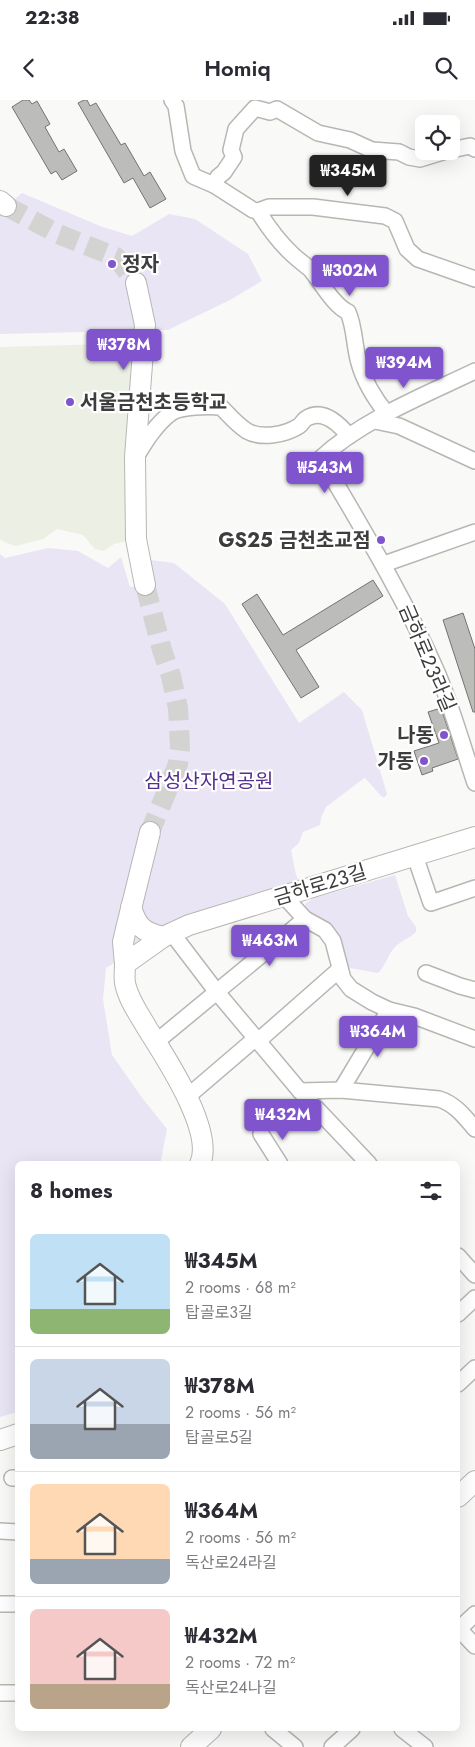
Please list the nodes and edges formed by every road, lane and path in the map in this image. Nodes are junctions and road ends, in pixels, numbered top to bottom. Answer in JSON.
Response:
{"nodes":[{"id":1,"x":172,"y":100,"type":"edge"},
{"id":2,"x":460,"y":148,"type":"edge"},
{"id":3,"x":475,"y":149,"type":"edge"},
{"id":4,"x":415,"y":158,"type":"edge"},
{"id":5,"x":214,"y":185,"type":"junction"},
{"id":6,"x":258,"y":211,"type":"junction"},
{"id":7,"x":475,"y":279,"type":"edge"},
{"id":8,"x":136,"y":283,"type":"tunnel mouth"},
{"id":9,"x":475,"y":371,"type":"edge"},
{"id":10,"x":381,"y":418,"type":"junction"},
{"id":11,"x":349,"y":436,"type":"junction"},
{"id":12,"x":135,"y":458,"type":"junction"},
{"id":13,"x":475,"y":461,"type":"edge"},
{"id":14,"x":475,"y":532,"type":"edge"},
{"id":15,"x":384,"y":564,"type":"junction"},
{"id":16,"x":145,"y":585,"type":"tunnel mouth"},
{"id":17,"x":475,"y":783,"type":"edge"},
{"id":18,"x":150,"y":832,"type":"tunnel mouth"},
{"id":19,"x":475,"y":837,"type":"edge"},
{"id":20,"x":415,"y":856,"type":"junction"},
{"id":21,"x":475,"y":888,"type":"edge"},
{"id":22,"x":284,"y":896,"type":"junction"},
{"id":23,"x":131,"y":907,"type":"junction"},
{"id":24,"x":305,"y":919,"type":"junction"},
{"id":25,"x":167,"y":935,"type":"junction"},
{"id":26,"x":125,"y":964,"type":"junction"},
{"id":27,"x":340,"y":970,"type":"junction"},
{"id":28,"x":426,"y":973,"type":"dead end"},
{"id":29,"x":475,"y":990,"type":"edge"},
{"id":30,"x":216,"y":991,"type":"junction"},
{"id":31,"x":389,"y":1010,"type":"junction"},
{"id":32,"x":475,"y":1039,"type":"edge"},
{"id":33,"x":257,"y":1040,"type":"junction"},
{"id":34,"x":156,"y":1042,"type":"junction"},
{"id":35,"x":341,"y":1090,"type":"junction"},
{"id":36,"x":300,"y":1091,"type":"junction"},
{"id":37,"x":187,"y":1097,"type":"junction"},
{"id":38,"x":475,"y":1129,"type":"edge"},
{"id":39,"x":261,"y":1134,"type":"dead end"},
{"id":40,"x":201,"y":1161,"type":"edge"},
{"id":41,"x":278,"y":1161,"type":"edge"},
{"id":42,"x":366,"y":1161,"type":"edge"},
{"id":43,"x":460,"y":1258,"type":"edge"},
{"id":44,"x":475,"y":1274,"type":"edge"},
{"id":45,"x":475,"y":1298,"type":"edge"},
{"id":46,"x":460,"y":1312,"type":"edge"},
{"id":47,"x":475,"y":1368,"type":"edge"},
{"id":48,"x":460,"y":1382,"type":"edge"},
{"id":49,"x":15,"y":1435,"type":"edge"},
{"id":50,"x":0,"y":1440,"type":"edge"},
{"id":51,"x":475,"y":1481,"type":"edge"},
{"id":52,"x":460,"y":1496,"type":"edge"},
{"id":53,"x":0,"y":1531,"type":"edge"},
{"id":54,"x":15,"y":1532,"type":"edge"},
{"id":55,"x":0,"y":1604,"type":"edge"},
{"id":56,"x":15,"y":1604,"type":"edge"},
{"id":57,"x":475,"y":1614,"type":"edge"},
{"id":58,"x":460,"y":1627,"type":"edge"},
{"id":59,"x":460,"y":1630,"type":"edge"},
{"id":60,"x":460,"y":1631,"type":"edge"},
{"id":61,"x":475,"y":1634,"type":"edge"},
{"id":62,"x":475,"y":1646,"type":"edge"},
{"id":63,"x":0,"y":1693,"type":"edge"},
{"id":64,"x":15,"y":1693,"type":"edge"},
{"id":65,"x":209,"y":1731,"type":"edge"},
{"id":66,"x":276,"y":1731,"type":"edge"},
{"id":67,"x":350,"y":1731,"type":"edge"},
{"id":68,"x":405,"y":1731,"type":"edge"},
{"id":69,"x":191,"y":1747,"type":"edge"},
{"id":70,"x":296,"y":1747,"type":"edge"},
{"id":71,"x":332,"y":1747,"type":"edge"},
{"id":72,"x":425,"y":1747,"type":"edge"}],
"edges":[{"from":1,"to":5,"type":"street"},
{"from":2,"to":3,"type":"street"},
{"from":4,"to":5,"type":"street"},
{"from":5,"to":6,"type":"street"},
{"from":6,"to":7,"type":"street"},
{"from":6,"to":10,"type":"street"},
{"from":8,"to":12,"type":"street"},
{"from":9,"to":10,"type":"street"},
{"from":10,"to":11,"type":"street"},
{"from":10,"to":13,"type":"street"},
{"from":11,"to":12,"type":"street"},
{"from":11,"to":15,"type":"street","name":"금하로23라길"},
{"from":12,"to":16,"type":"street"},
{"from":14,"to":15,"type":"street"},
{"from":15,"to":17,"type":"street","name":"금하로23라길"},
{"from":18,"to":23,"type":"street"},
{"from":19,"to":20,"type":"street","name":"금하로23길"},
{"from":20,"to":21,"type":"street"},
{"from":20,"to":22,"type":"street","name":"금하로23길"},
{"from":22,"to":24,"type":"street"},
{"from":22,"to":25,"type":"street","name":"금하로23길"},
{"from":23,"to":25,"type":"street"},
{"from":23,"to":26,"type":"street"},
{"from":24,"to":27,"type":"street"},
{"from":24,"to":30,"type":"street"},
{"from":25,"to":26,"type":"street","name":"금하로23길"},
{"from":25,"to":30,"type":"street"},
{"from":26,"to":34,"type":"street"},
{"from":27,"to":31,"type":"street"},
{"from":27,"to":33,"type":"street"},
{"from":28,"to":29,"type":"street"},
{"from":30,"to":33,"type":"street"},
{"from":30,"to":34,"type":"street"},
{"from":31,"to":32,"type":"street"},
{"from":31,"to":35,"type":"street"},
{"from":33,"to":36,"type":"street"},
{"from":33,"to":37,"type":"street"},
{"from":34,"to":37,"type":"street"},
{"from":35,"to":36,"type":"street"},
{"from":35,"to":38,"type":"street"},
{"from":36,"to":42,"type":"street"},
{"from":37,"to":40,"type":"street"},
{"from":39,"to":41,"type":"street"},
{"from":43,"to":44,"type":"street"},
{"from":45,"to":46,"type":"street"},
{"from":47,"to":48,"type":"street"},
{"from":49,"to":50,"type":"street"},
{"from":51,"to":52,"type":"street"},
{"from":53,"to":54,"type":"street"},
{"from":55,"to":56,"type":"street"},
{"from":57,"to":58,"type":"street"},
{"from":59,"to":61,"type":"street"},
{"from":60,"to":62,"type":"street"},
{"from":63,"to":64,"type":"street"},
{"from":65,"to":69,"type":"street"},
{"from":66,"to":70,"type":"street"},
{"from":67,"to":71,"type":"street"},
{"from":68,"to":72,"type":"street"}]}
